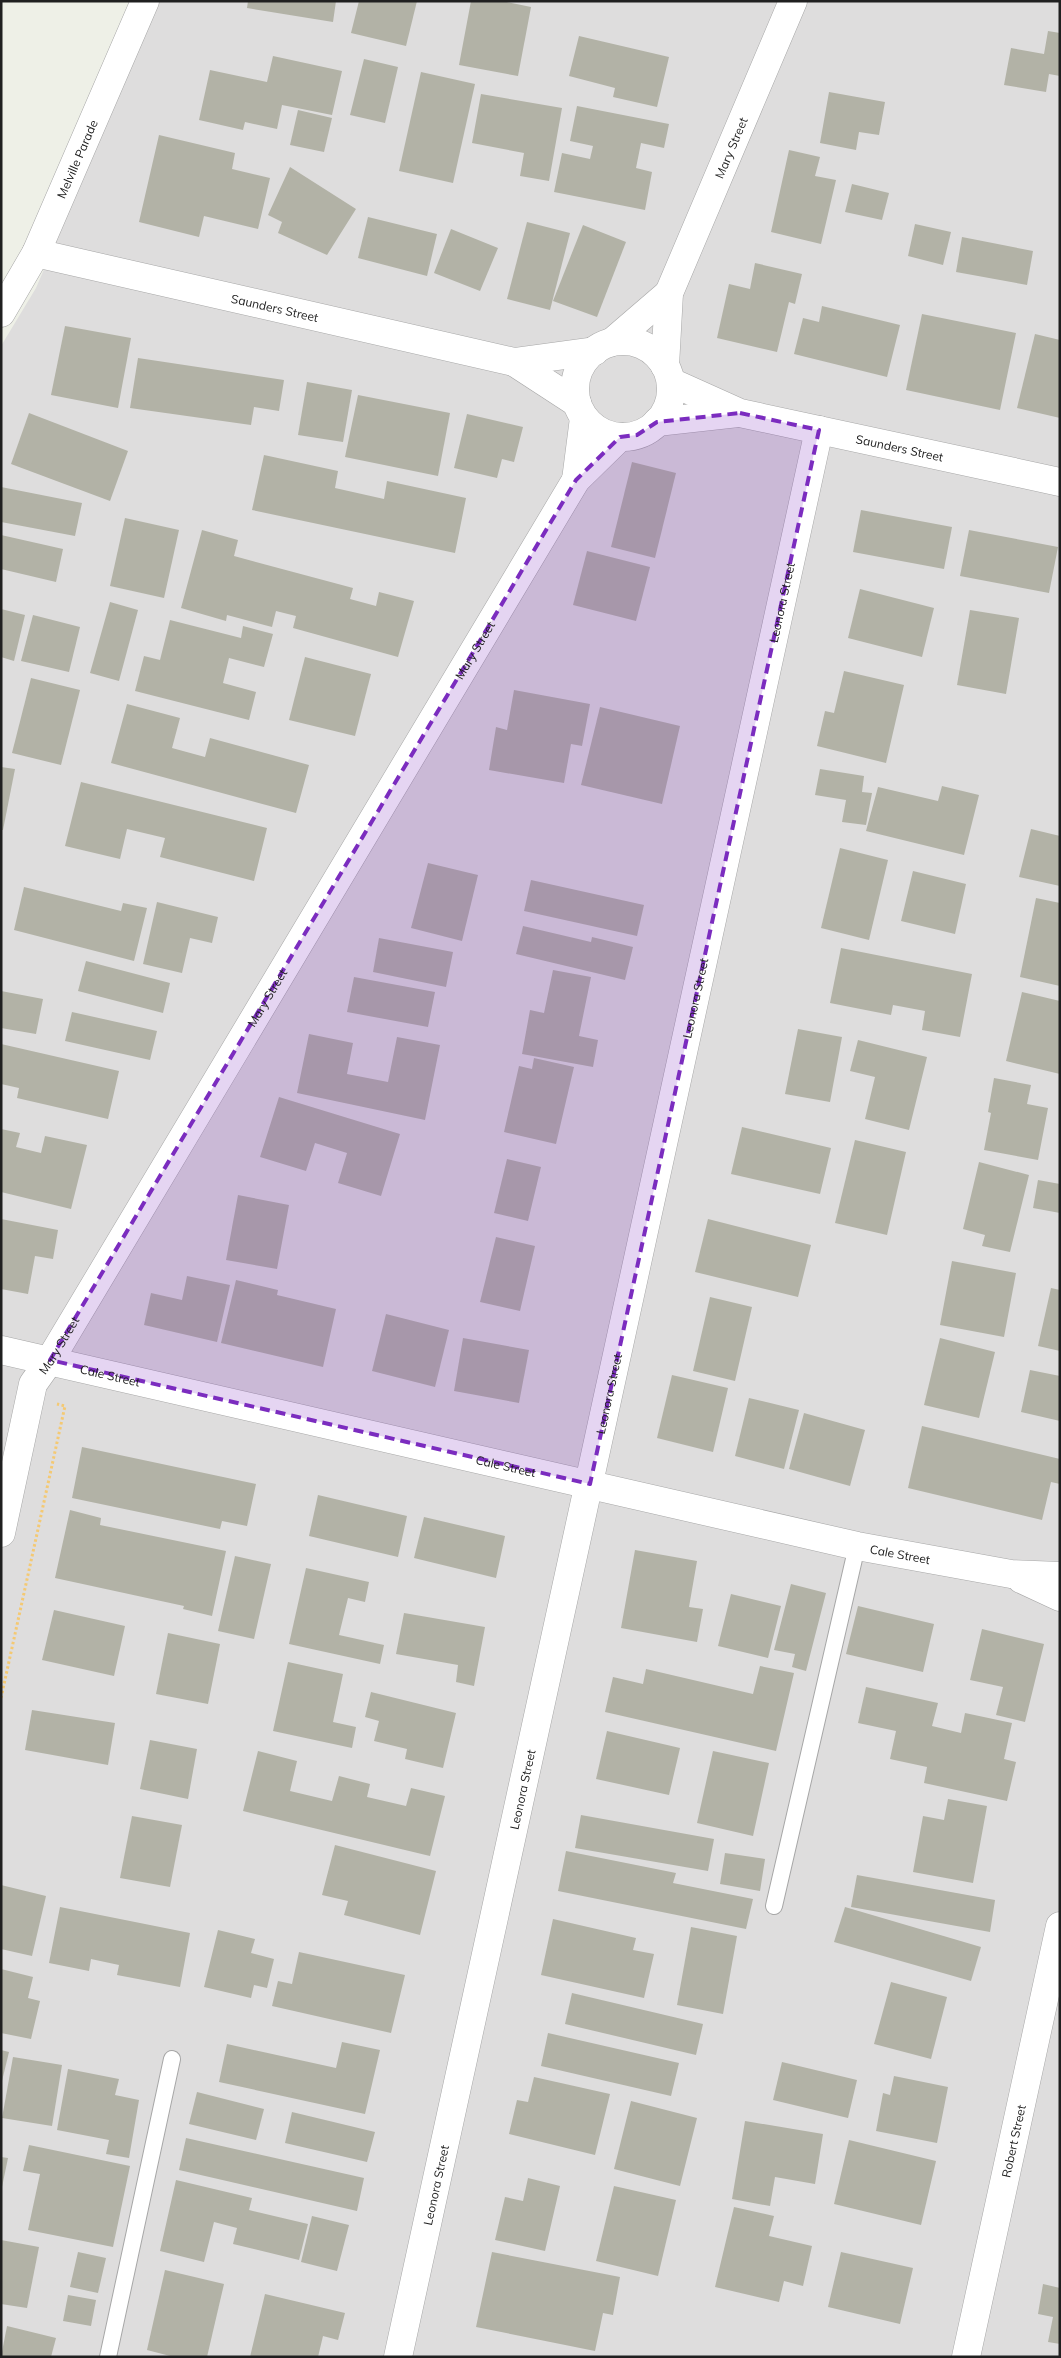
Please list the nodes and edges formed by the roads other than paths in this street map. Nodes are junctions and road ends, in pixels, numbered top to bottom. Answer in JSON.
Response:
{"nodes":[{"id":1,"x":145,"y":1,"type":"edge"},
{"id":2,"x":793,"y":1,"type":"edge"},
{"id":3,"x":36,"y":253,"type":"junction"},
{"id":4,"x":668,"y":293,"type":"junction"},
{"id":5,"x":1,"y":313,"type":"edge"},
{"id":6,"x":603,"y":347,"type":"junction"},
{"id":7,"x":514,"y":362,"type":"junction"},
{"id":8,"x":668,"y":374,"type":"junction"},
{"id":9,"x":581,"y":411,"type":"junction"},
{"id":10,"x":740,"y":413,"type":"junction"},
{"id":11,"x":657,"y":422,"type":"junction"},
{"id":12,"x":819,"y":430,"type":"junction"},
{"id":13,"x":620,"y":437,"type":"junction"},
{"id":14,"x":576,"y":480,"type":"junction"},
{"id":15,"x":1060,"y":482,"type":"edge"},
{"id":16,"x":1,"y":1350,"type":"edge"},
{"id":17,"x":50,"y":1360,"type":"junction"},
{"id":18,"x":590,"y":1484,"type":"junction"},
{"id":19,"x":1,"y":1533,"type":"edge"},
{"id":20,"x":856,"y":1546,"type":"junction"},
{"id":21,"x":1011,"y":1574,"type":"junction"},
{"id":22,"x":1060,"y":1576,"type":"edge"},
{"id":23,"x":1060,"y":1597,"type":"edge"},
{"id":24,"x":774,"y":1906,"type":"dead end"},
{"id":25,"x":1060,"y":1926,"type":"edge"},
{"id":26,"x":172,"y":2059,"type":"dead end"},
{"id":27,"x":108,"y":2357,"type":"edge"},
{"id":28,"x":398,"y":2357,"type":"edge"},
{"id":29,"x":966,"y":2357,"type":"edge"}],
"edges":[{"from":1,"to":3,"type":"street","name":"Melville Parade"},
{"from":2,"to":4,"type":"street","name":"Mary Street"},
{"from":3,"to":5,"type":"street","name":"Melville Parade"},
{"from":3,"to":7,"type":"street","name":"Saunders Street"},
{"from":4,"to":6,"type":"street","name":"Mary Street"},
{"from":4,"to":8,"type":"street","name":"Mary Street"},
{"from":6,"to":7,"type":"street","name":"Saunders Street"},
{"from":6,"to":8,"type":"street"},
{"from":6,"to":9,"type":"street","name":"Mary Street"},
{"from":7,"to":9,"type":"street","name":"Saunders Street"},
{"from":8,"to":10,"type":"street","name":"Saunders Street"},
{"from":8,"to":11,"type":"street","name":"Mary Street"},
{"from":9,"to":13,"type":"street"},
{"from":9,"to":14,"type":"street","name":"Mary Street"},
{"from":10,"to":11,"type":"street","name":"Saunders Street"},
{"from":10,"to":12,"type":"street","name":"Saunders Street"},
{"from":11,"to":13,"type":"street","name":"Mary Street"},
{"from":12,"to":15,"type":"street","name":"Saunders Street"},
{"from":12,"to":18,"type":"street","name":"Leonora Street"},
{"from":13,"to":14,"type":"street","name":"Mary Street"},
{"from":14,"to":17,"type":"street","name":"Mary Street"},
{"from":16,"to":17,"type":"street","name":"Cale Street"},
{"from":17,"to":18,"type":"street","name":"Cale Street"},
{"from":17,"to":19,"type":"street","name":"Mary Street"},
{"from":18,"to":20,"type":"street","name":"Cale Street"},
{"from":18,"to":28,"type":"street","name":"Leonora Street"},
{"from":20,"to":21,"type":"street","name":"Cale Street"},
{"from":20,"to":24,"type":"lane"},
{"from":21,"to":22,"type":"street","name":"Cale Street"},
{"from":21,"to":23,"type":"street","name":"Cale Street"},
{"from":25,"to":29,"type":"street","name":"Robert Street"},
{"from":26,"to":27,"type":"lane"}]}
